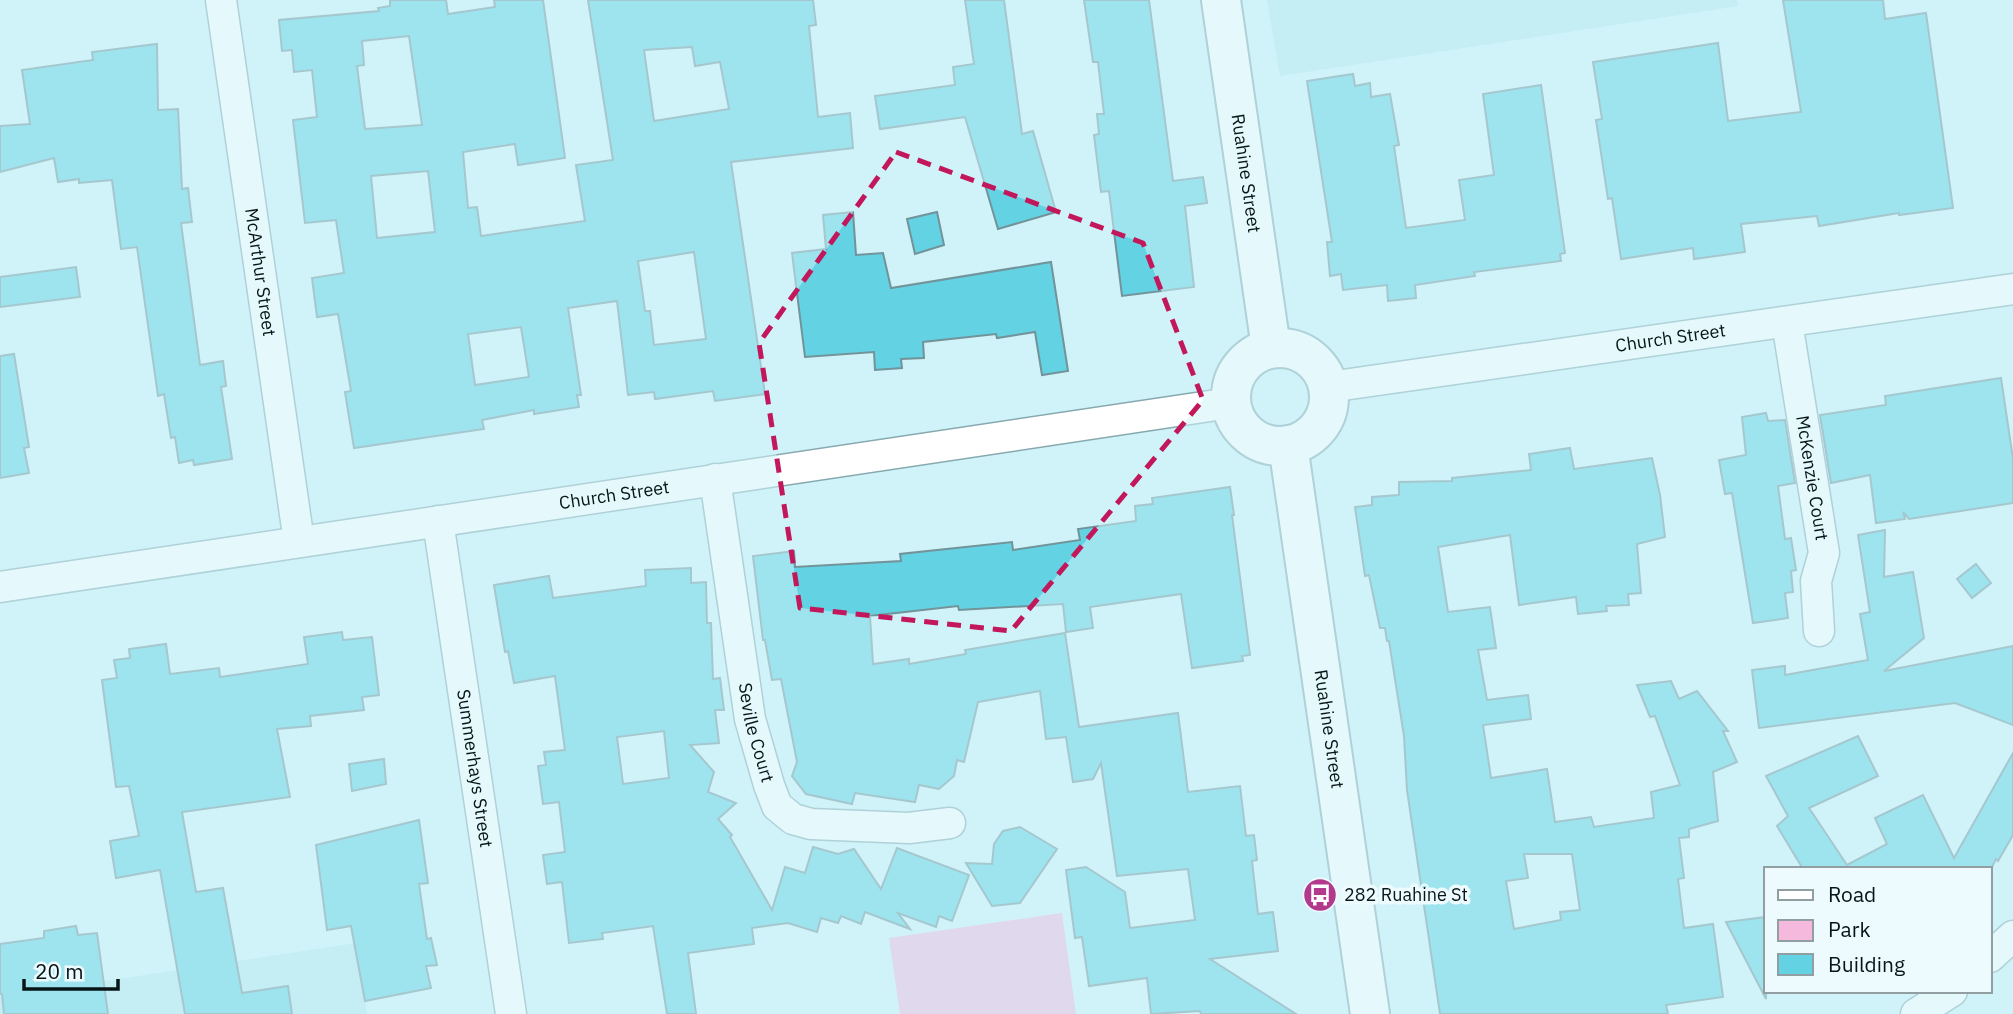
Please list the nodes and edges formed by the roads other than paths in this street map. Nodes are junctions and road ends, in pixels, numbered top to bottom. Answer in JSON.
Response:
{"nodes":[{"id":1,"x":221,"y":0,"type":"edge"},
{"id":2,"x":1221,"y":0,"type":"edge"},
{"id":3,"x":2013,"y":289,"type":"edge"},
{"id":4,"x":1787,"y":322,"type":"junction"},
{"id":5,"x":1271,"y":348,"type":"junction"},
{"id":6,"x":1329,"y":387,"type":"junction"},
{"id":7,"x":1230,"y":403,"type":"junction"},
{"id":8,"x":1288,"y":446,"type":"junction"},
{"id":9,"x":715,"y":479,"type":"junction"},
{"id":10,"x":438,"y":521,"type":"junction"},
{"id":11,"x":299,"y":542,"type":"junction"},
{"id":12,"x":0,"y":587,"type":"edge"},
{"id":13,"x":1819,"y":631,"type":"dead end"},
{"id":14,"x":950,"y":823,"type":"dead end"},
{"id":15,"x":2013,"y":936,"type":"edge"},
{"id":16,"x":1992,"y":955,"type":"edge"},
{"id":17,"x":1949,"y":993,"type":"edge"},
{"id":18,"x":511,"y":1014,"type":"edge"},
{"id":19,"x":1370,"y":1014,"type":"edge"},
{"id":20,"x":1916,"y":1014,"type":"edge"}],
"edges":[{"from":1,"to":11,"type":"street","name":"McArthur Street"},
{"from":2,"to":5,"type":"street","name":"Ruahine Street"},
{"from":3,"to":4,"type":"street","name":"Church Street"},
{"from":4,"to":6,"type":"street","name":"Church Street"},
{"from":4,"to":13,"type":"street","name":"McKenzie Court"},
{"from":5,"to":6,"type":"street"},
{"from":5,"to":7,"type":"street"},
{"from":6,"to":8,"type":"street"},
{"from":7,"to":8,"type":"street"},
{"from":7,"to":9,"type":"street","name":"Church Street"},
{"from":8,"to":19,"type":"street","name":"Ruahine Street"},
{"from":9,"to":10,"type":"street","name":"Church Street"},
{"from":9,"to":14,"type":"street","name":"Seville Court"},
{"from":10,"to":11,"type":"street","name":"Church Street"},
{"from":10,"to":18,"type":"street","name":"Summerhays Street"},
{"from":11,"to":12,"type":"street","name":"Church Street"},
{"from":15,"to":16,"type":"street"},
{"from":17,"to":20,"type":"street"}]}
